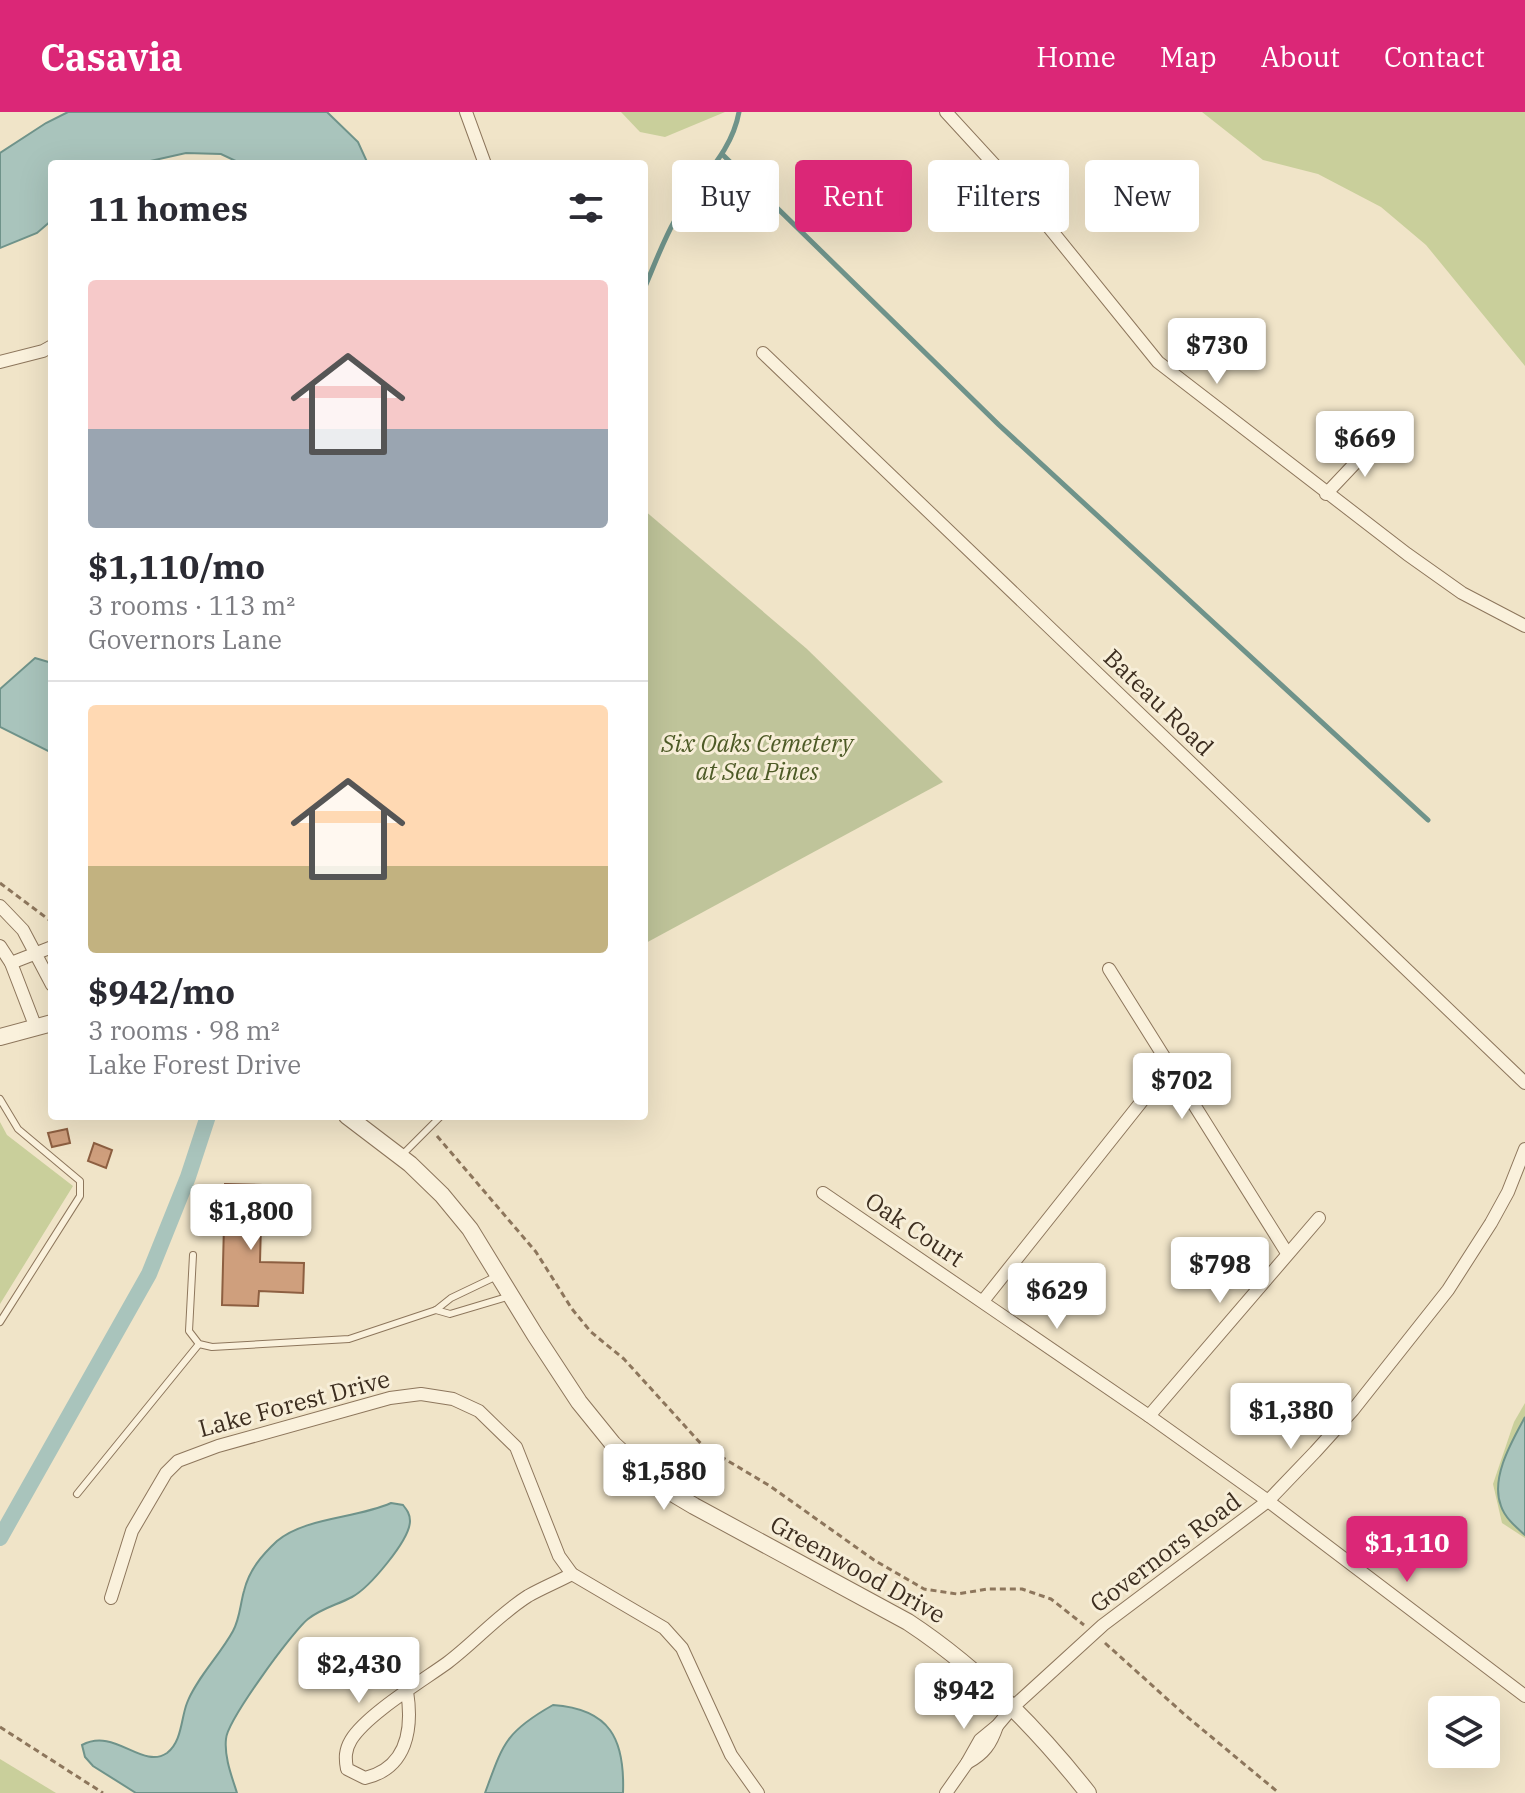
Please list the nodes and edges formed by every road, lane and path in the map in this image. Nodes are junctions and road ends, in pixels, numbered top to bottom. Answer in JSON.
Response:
{"nodes":[{"id":1,"x":466,"y":112,"type":"edge"},
{"id":2,"x":946,"y":112,"type":"edge"},
{"id":3,"x":484,"y":160,"type":"edge"},
{"id":4,"x":48,"y":348,"type":"edge"},
{"id":5,"x":763,"y":353,"type":"dead end"},
{"id":6,"x":0,"y":362,"type":"edge"},
{"id":7,"x":1378,"y":439,"type":"dead end"},
{"id":8,"x":1326,"y":494,"type":"junction"},
{"id":9,"x":1525,"y":626,"type":"edge"},
{"id":10,"x":0,"y":883,"type":"edge"},
{"id":11,"x":0,"y":906,"type":"edge"},
{"id":12,"x":48,"y":919,"type":"edge"},
{"id":13,"x":0,"y":946,"type":"edge"},
{"id":14,"x":48,"y":949,"type":"edge"},
{"id":15,"x":37,"y":953,"type":"junction"},
{"id":16,"x":11,"y":963,"type":"junction"},
{"id":17,"x":1109,"y":969,"type":"dead end"},
{"id":18,"x":48,"y":976,"type":"edge"},
{"id":19,"x":44,"y":1025,"type":"edge"},
{"id":20,"x":0,"y":1037,"type":"edge"},
{"id":21,"x":1169,"y":1067,"type":"junction"},
{"id":22,"x":1525,"y":1083,"type":"edge"},
{"id":23,"x":0,"y":1099,"type":"edge"},
{"id":24,"x":352,"y":1120,"type":"edge"},
{"id":25,"x":437,"y":1120,"type":"edge"},
{"id":26,"x":429,"y":1127,"type":"junction"},
{"id":27,"x":1525,"y":1149,"type":"edge"},
{"id":28,"x":401,"y":1156,"type":"junction"},
{"id":29,"x":823,"y":1193,"type":"dead end"},
{"id":30,"x":1319,"y":1218,"type":"dead end"},
{"id":31,"x":1287,"y":1253,"type":"junction"},
{"id":32,"x":193,"y":1255,"type":"dead end"},
{"id":33,"x":499,"y":1275,"type":"junction"},
{"id":34,"x":511,"y":1296,"type":"junction"},
{"id":35,"x":983,"y":1301,"type":"junction"},
{"id":36,"x":436,"y":1310,"type":"junction"},
{"id":37,"x":0,"y":1322,"type":"edge"},
{"id":38,"x":199,"y":1344,"type":"junction"},
{"id":39,"x":1149,"y":1416,"type":"junction"},
{"id":40,"x":77,"y":1494,"type":"dead end"},
{"id":41,"x":1268,"y":1501,"type":"junction"},
{"id":42,"x":572,"y":1574,"type":"junction"},
{"id":43,"x":111,"y":1598,"type":"dead end"},
{"id":44,"x":1094,"y":1634,"type":"junction"},
{"id":45,"x":407,"y":1691,"type":"junction"},
{"id":46,"x":1525,"y":1696,"type":"edge"},
{"id":47,"x":1013,"y":1707,"type":"junction"},
{"id":48,"x":0,"y":1727,"type":"edge"},
{"id":49,"x":103,"y":1793,"type":"edge"},
{"id":50,"x":758,"y":1793,"type":"edge"},
{"id":51,"x":947,"y":1793,"type":"edge"},
{"id":52,"x":1088,"y":1793,"type":"edge"},
{"id":53,"x":1279,"y":1793,"type":"edge"}],
"edges":[{"from":1,"to":3,"type":"street"},
{"from":2,"to":8,"type":"street"},
{"from":4,"to":6,"type":"street"},
{"from":5,"to":22,"type":"street","name":"Bateau Road"},
{"from":7,"to":8,"type":"street"},
{"from":8,"to":9,"type":"street"},
{"from":10,"to":12,"type":"path"},
{"from":11,"to":15,"type":"street"},
{"from":13,"to":16,"type":"street"},
{"from":14,"to":15,"type":"street"},
{"from":15,"to":16,"type":"street"},
{"from":15,"to":18,"type":"street"},
{"from":16,"to":19,"type":"street"},
{"from":17,"to":21,"type":"street"},
{"from":19,"to":20,"type":"street"},
{"from":21,"to":31,"type":"street"},
{"from":21,"to":35,"type":"street"},
{"from":23,"to":37,"type":"lane"},
{"from":24,"to":28,"type":"street","name":"Greenwood Drive"},
{"from":25,"to":26,"type":"lane"},
{"from":26,"to":28,"type":"lane"},
{"from":26,"to":44,"type":"path"},
{"from":27,"to":41,"type":"street","name":"Governors Road"},
{"from":28,"to":33,"type":"street","name":"Greenwood Drive"},
{"from":29,"to":35,"type":"street","name":"Oak Court"},
{"from":30,"to":31,"type":"street"},
{"from":31,"to":39,"type":"street"},
{"from":32,"to":38,"type":"lane"},
{"from":33,"to":34,"type":"street","name":"Greenwood Drive"},
{"from":33,"to":36,"type":"lane"},
{"from":34,"to":36,"type":"lane"},
{"from":34,"to":47,"type":"street","name":"Greenwood Drive"},
{"from":35,"to":39,"type":"street","name":"Oak Court"},
{"from":36,"to":38,"type":"lane"},
{"from":38,"to":40,"type":"lane"},
{"from":39,"to":41,"type":"street","name":"Oak Court"},
{"from":41,"to":44,"type":"street","name":"Governors Road"},
{"from":41,"to":46,"type":"street","name":"Oak Court"},
{"from":42,"to":43,"type":"street","name":"Lake Forest Drive"},
{"from":42,"to":45,"type":"street"},
{"from":42,"to":50,"type":"street"},
{"from":44,"to":47,"type":"street","name":"Governors Road"},
{"from":44,"to":53,"type":"path"},
{"from":45,"to":45,"type":"street"},
{"from":47,"to":51,"type":"street"},
{"from":47,"to":52,"type":"street","name":"Greenwood Drive"},
{"from":48,"to":49,"type":"path"}]}
